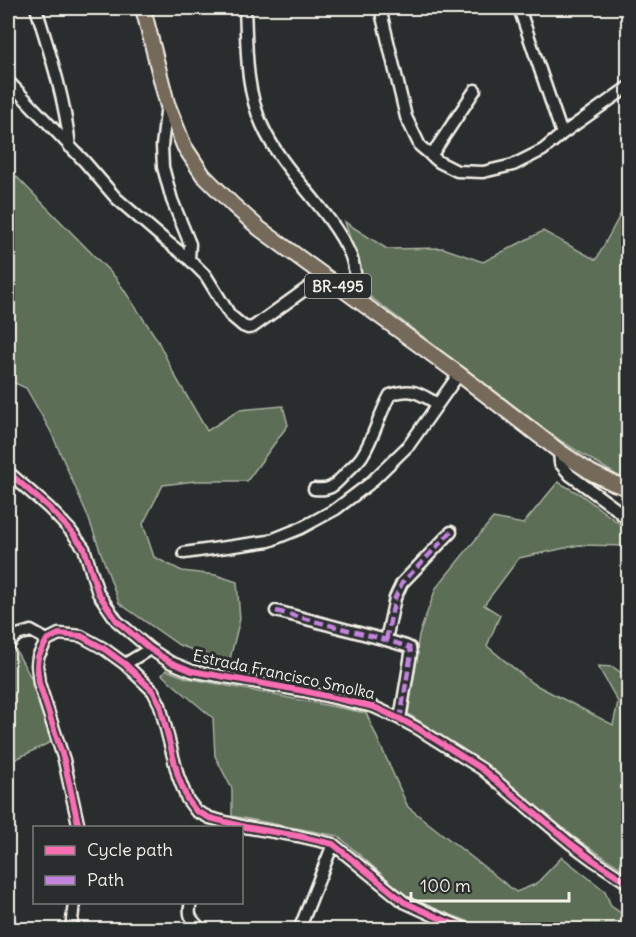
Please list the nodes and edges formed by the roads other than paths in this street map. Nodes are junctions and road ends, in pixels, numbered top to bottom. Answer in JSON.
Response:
{"nodes":[{"id":1,"x":36,"y":8,"type":"edge"},
{"id":2,"x":143,"y":8,"type":"edge"},
{"id":3,"x":245,"y":8,"type":"edge"},
{"id":4,"x":380,"y":8,"type":"edge"},
{"id":5,"x":519,"y":8,"type":"edge"},
{"id":6,"x":8,"y":81,"type":"edge"},
{"id":7,"x":628,"y":87,"type":"edge"},
{"id":8,"x":475,"y":90,"type":"dead end"},
{"id":9,"x":167,"y":103,"type":"junction"},
{"id":10,"x":562,"y":134,"type":"junction"},
{"id":11,"x":70,"y":147,"type":"junction"},
{"id":12,"x":431,"y":156,"type":"junction"},
{"id":13,"x":189,"y":259,"type":"junction"},
{"id":14,"x":324,"y":276,"type":"junction"},
{"id":15,"x":357,"y":299,"type":"junction"},
{"id":16,"x":459,"y":374,"type":"junction"},
{"id":17,"x":438,"y":404,"type":"junction"},
{"id":18,"x":559,"y":451,"type":"junction"},
{"id":19,"x":8,"y":472,"type":"edge"},
{"id":20,"x":628,"y":488,"type":"edge"},
{"id":21,"x":314,"y":489,"type":"dead end"},
{"id":22,"x":628,"y":520,"type":"edge"},
{"id":23,"x":452,"y":532,"type":"dead end"},
{"id":24,"x":184,"y":553,"type":"dead end"},
{"id":25,"x":276,"y":611,"type":"dead end"},
{"id":26,"x":47,"y":640,"type":"junction"},
{"id":27,"x":386,"y":640,"type":"junction"},
{"id":28,"x":8,"y":645,"type":"edge"},
{"id":29,"x":150,"y":649,"type":"junction"},
{"id":30,"x":125,"y":664,"type":"junction"},
{"id":31,"x":400,"y":719,"type":"junction"},
{"id":32,"x":79,"y":826,"type":"edge"},
{"id":33,"x":234,"y":826,"type":"edge"},
{"id":34,"x":243,"y":829,"type":"edge"},
{"id":35,"x":333,"y":844,"type":"junction"},
{"id":36,"x":628,"y":883,"type":"edge"},
{"id":37,"x":74,"y":904,"type":"edge"},
{"id":38,"x":191,"y":904,"type":"edge"},
{"id":39,"x":71,"y":930,"type":"edge"},
{"id":40,"x":202,"y":930,"type":"edge"},
{"id":41,"x":299,"y":930,"type":"edge"},
{"id":42,"x":468,"y":930,"type":"edge"}],
"edges":[{"from":1,"to":11,"type":"street"},
{"from":2,"to":9,"type":"main road","number":"BR-495"},
{"from":3,"to":15,"type":"street"},
{"from":4,"to":12,"type":"street"},
{"from":5,"to":10,"type":"street"},
{"from":6,"to":11,"type":"street"},
{"from":7,"to":10,"type":"street"},
{"from":8,"to":12,"type":"street"},
{"from":9,"to":13,"type":"street"},
{"from":9,"to":14,"type":"main road","number":"BR-495"},
{"from":10,"to":12,"type":"street"},
{"from":11,"to":13,"type":"street"},
{"from":13,"to":14,"type":"street"},
{"from":14,"to":15,"type":"main road","number":"BR-495"},
{"from":15,"to":16,"type":"main road","number":"BR-495"},
{"from":16,"to":17,"type":"street"},
{"from":16,"to":18,"type":"main road","number":"BR-495"},
{"from":17,"to":21,"type":"street"},
{"from":17,"to":24,"type":"street"},
{"from":18,"to":20,"type":"main road","number":"BR-495"},
{"from":18,"to":22,"type":"street"},
{"from":19,"to":29,"type":"street","name":"Estrada Francisco Smolka"},
{"from":23,"to":27,"type":"street"},
{"from":25,"to":27,"type":"street"},
{"from":26,"to":28,"type":"street"},
{"from":26,"to":30,"type":"street"},
{"from":26,"to":32,"type":"street"},
{"from":27,"to":31,"type":"street"},
{"from":29,"to":30,"type":"street"},
{"from":29,"to":31,"type":"street","name":"Estrada Francisco Smolka"},
{"from":30,"to":33,"type":"street"},
{"from":31,"to":36,"type":"street","name":"Estrada Francisco Smolka"},
{"from":34,"to":35,"type":"street"},
{"from":35,"to":41,"type":"street"},
{"from":35,"to":42,"type":"street"},
{"from":37,"to":39,"type":"street"},
{"from":38,"to":40,"type":"street"}]}
